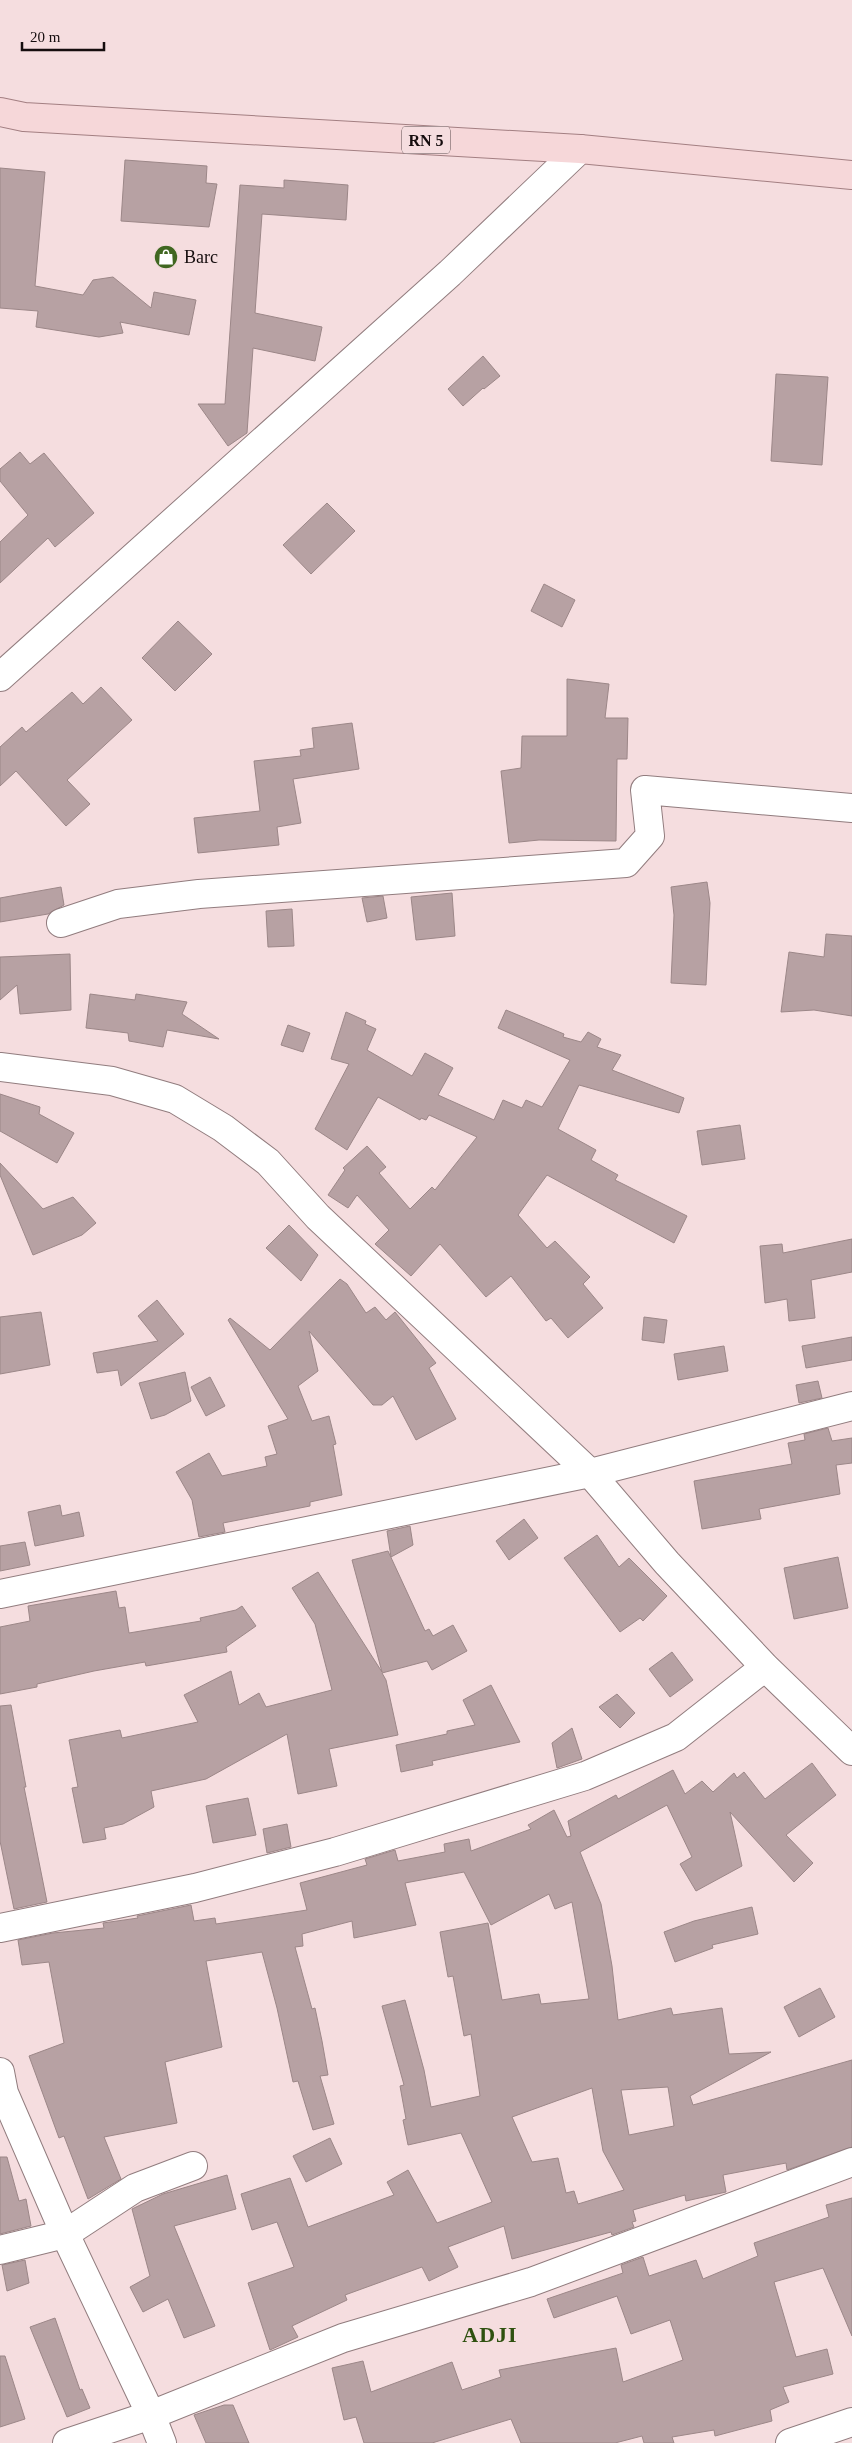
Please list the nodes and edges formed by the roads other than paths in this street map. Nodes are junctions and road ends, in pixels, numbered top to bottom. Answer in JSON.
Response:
{"nodes":[{"id":1,"x":0,"y":112,"type":"edge"},
{"id":2,"x":580,"y":149,"type":"junction"},
{"id":3,"x":852,"y":175,"type":"edge"},
{"id":4,"x":0,"y":677,"type":"edge"},
{"id":5,"x":852,"y":808,"type":"edge"},
{"id":6,"x":61,"y":923,"type":"dead end"},
{"id":7,"x":0,"y":1067,"type":"edge"},
{"id":8,"x":852,"y":1406,"type":"edge"},
{"id":9,"x":590,"y":1472,"type":"junction"},
{"id":10,"x":0,"y":1594,"type":"edge"},
{"id":11,"x":765,"y":1667,"type":"junction"},
{"id":12,"x":852,"y":1751,"type":"edge"},
{"id":13,"x":0,"y":1928,"type":"edge"},
{"id":14,"x":0,"y":2072,"type":"edge"},
{"id":15,"x":852,"y":2162,"type":"edge"},
{"id":16,"x":193,"y":2166,"type":"dead end"},
{"id":17,"x":65,"y":2234,"type":"junction"},
{"id":18,"x":0,"y":2250,"type":"edge"},
{"id":19,"x":151,"y":2415,"type":"junction"},
{"id":20,"x":852,"y":2422,"type":"edge"},
{"id":21,"x":66,"y":2443,"type":"edge"},
{"id":22,"x":162,"y":2443,"type":"edge"},
{"id":23,"x":790,"y":2443,"type":"edge"}],
"edges":[{"from":1,"to":2,"type":"main road","number":"RN 5"},
{"from":2,"to":3,"type":"main road","number":"RN 5"},
{"from":2,"to":4,"type":"street"},
{"from":5,"to":6,"type":"street"},
{"from":7,"to":9,"type":"street"},
{"from":8,"to":9,"type":"street"},
{"from":9,"to":10,"type":"street"},
{"from":9,"to":11,"type":"street"},
{"from":11,"to":12,"type":"street"},
{"from":11,"to":13,"type":"street"},
{"from":14,"to":17,"type":"street"},
{"from":15,"to":19,"type":"street"},
{"from":16,"to":17,"type":"street"},
{"from":17,"to":18,"type":"street"},
{"from":17,"to":19,"type":"street"},
{"from":19,"to":21,"type":"street"},
{"from":19,"to":22,"type":"street"},
{"from":20,"to":23,"type":"street"}]}
